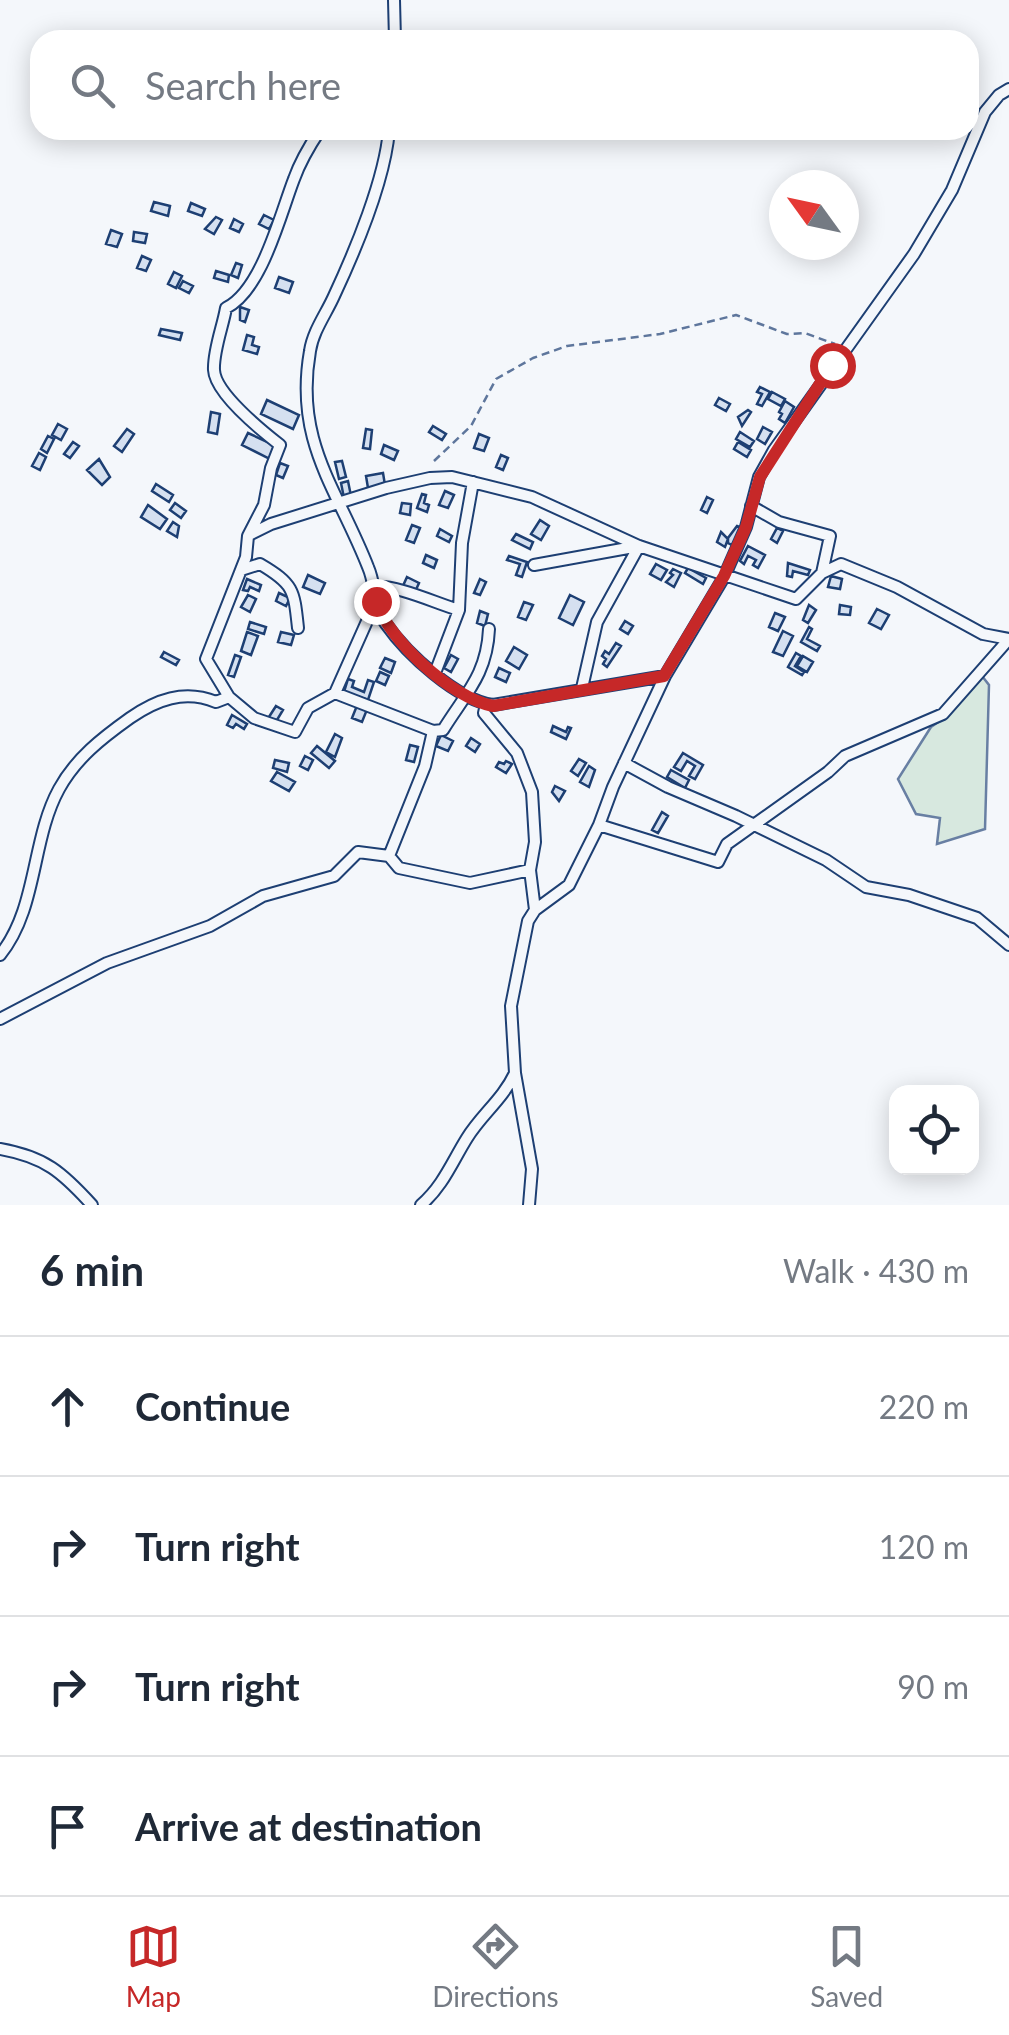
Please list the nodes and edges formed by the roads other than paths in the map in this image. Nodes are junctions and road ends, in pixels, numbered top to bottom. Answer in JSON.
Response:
{"nodes":[{"id":1,"x":394,"y":0,"type":"edge"},
{"id":2,"x":395,"y":30,"type":"edge"},
{"id":3,"x":1009,"y":89,"type":"edge"},
{"id":4,"x":979,"y":126,"type":"edge"},
{"id":5,"x":315,"y":140,"type":"edge"},
{"id":6,"x":387,"y":140,"type":"edge"},
{"id":7,"x":973,"y":140,"type":"edge"},
{"id":8,"x":473,"y":482,"type":"junction"},
{"id":9,"x":337,"y":503,"type":"junction"},
{"id":10,"x":751,"y":506,"type":"junction"},
{"id":11,"x":248,"y":536,"type":"junction"},
{"id":12,"x":639,"y":546,"type":"junction"},
{"id":13,"x":534,"y":565,"type":"dead end"},
{"id":14,"x":241,"y":570,"type":"junction"},
{"id":15,"x":822,"y":574,"type":"junction"},
{"id":16,"x":724,"y":576,"type":"junction"},
{"id":17,"x":375,"y":588,"type":"junction"},
{"id":18,"x":376,"y":601,"type":"junction"},
{"id":19,"x":460,"y":610,"type":"junction"},
{"id":20,"x":298,"y":628,"type":"dead end"},
{"id":21,"x":490,"y":630,"type":"dead end"},
{"id":22,"x":1009,"y":639,"type":"edge"},
{"id":23,"x":435,"y":673,"type":"junction"},
{"id":24,"x":664,"y":676,"type":"junction"},
{"id":25,"x":582,"y":688,"type":"junction"},
{"id":26,"x":335,"y":692,"type":"junction"},
{"id":27,"x":464,"y":696,"type":"junction"},
{"id":28,"x":228,"y":697,"type":"junction"},
{"id":29,"x":486,"y":704,"type":"junction"},
{"id":30,"x":433,"y":731,"type":"junction"},
{"id":31,"x":624,"y":763,"type":"junction"},
{"id":32,"x":754,"y":824,"type":"junction"},
{"id":33,"x":600,"y":825,"type":"junction"},
{"id":34,"x":389,"y":856,"type":"junction"},
{"id":35,"x":530,"y":870,"type":"junction"},
{"id":36,"x":535,"y":910,"type":"junction"},
{"id":37,"x":1009,"y":945,"type":"edge"},
{"id":38,"x":0,"y":955,"type":"edge"},
{"id":39,"x":0,"y":1019,"type":"edge"},
{"id":40,"x":515,"y":1073,"type":"junction"},
{"id":41,"x":0,"y":1149,"type":"edge"},
{"id":42,"x":92,"y":1205,"type":"edge"},
{"id":43,"x":421,"y":1205,"type":"edge"},
{"id":44,"x":529,"y":1205,"type":"edge"}],
"edges":[{"from":1,"to":2,"type":"street"},
{"from":3,"to":4,"type":"street"},
{"from":5,"to":11,"type":"street"},
{"from":6,"to":9,"type":"street"},
{"from":7,"to":10,"type":"street"},
{"from":8,"to":9,"type":"street"},
{"from":8,"to":12,"type":"street"},
{"from":8,"to":19,"type":"street"},
{"from":9,"to":11,"type":"street"},
{"from":9,"to":17,"type":"street"},
{"from":10,"to":15,"type":"street"},
{"from":10,"to":16,"type":"street"},
{"from":11,"to":14,"type":"street"},
{"from":12,"to":13,"type":"street"},
{"from":12,"to":16,"type":"street"},
{"from":12,"to":25,"type":"street"},
{"from":14,"to":20,"type":"street"},
{"from":14,"to":28,"type":"street"},
{"from":15,"to":16,"type":"street"},
{"from":15,"to":22,"type":"street"},
{"from":16,"to":24,"type":"street"},
{"from":17,"to":18,"type":"street"},
{"from":17,"to":19,"type":"street"},
{"from":18,"to":23,"type":"street"},
{"from":18,"to":26,"type":"street"},
{"from":19,"to":23,"type":"street"},
{"from":21,"to":27,"type":"street"},
{"from":22,"to":32,"type":"street"},
{"from":23,"to":27,"type":"street"},
{"from":24,"to":25,"type":"street"},
{"from":24,"to":31,"type":"street"},
{"from":25,"to":29,"type":"street"},
{"from":26,"to":28,"type":"street"},
{"from":26,"to":30,"type":"street"},
{"from":27,"to":29,"type":"street"},
{"from":27,"to":30,"type":"street"},
{"from":28,"to":38,"type":"street"},
{"from":29,"to":35,"type":"street"},
{"from":30,"to":34,"type":"street"},
{"from":31,"to":32,"type":"street"},
{"from":31,"to":33,"type":"street"},
{"from":32,"to":33,"type":"street"},
{"from":32,"to":37,"type":"street"},
{"from":33,"to":36,"type":"street"},
{"from":34,"to":35,"type":"street"},
{"from":34,"to":39,"type":"street"},
{"from":35,"to":36,"type":"street"},
{"from":36,"to":40,"type":"street"},
{"from":40,"to":43,"type":"street"},
{"from":40,"to":44,"type":"street"},
{"from":41,"to":42,"type":"street"}]}
